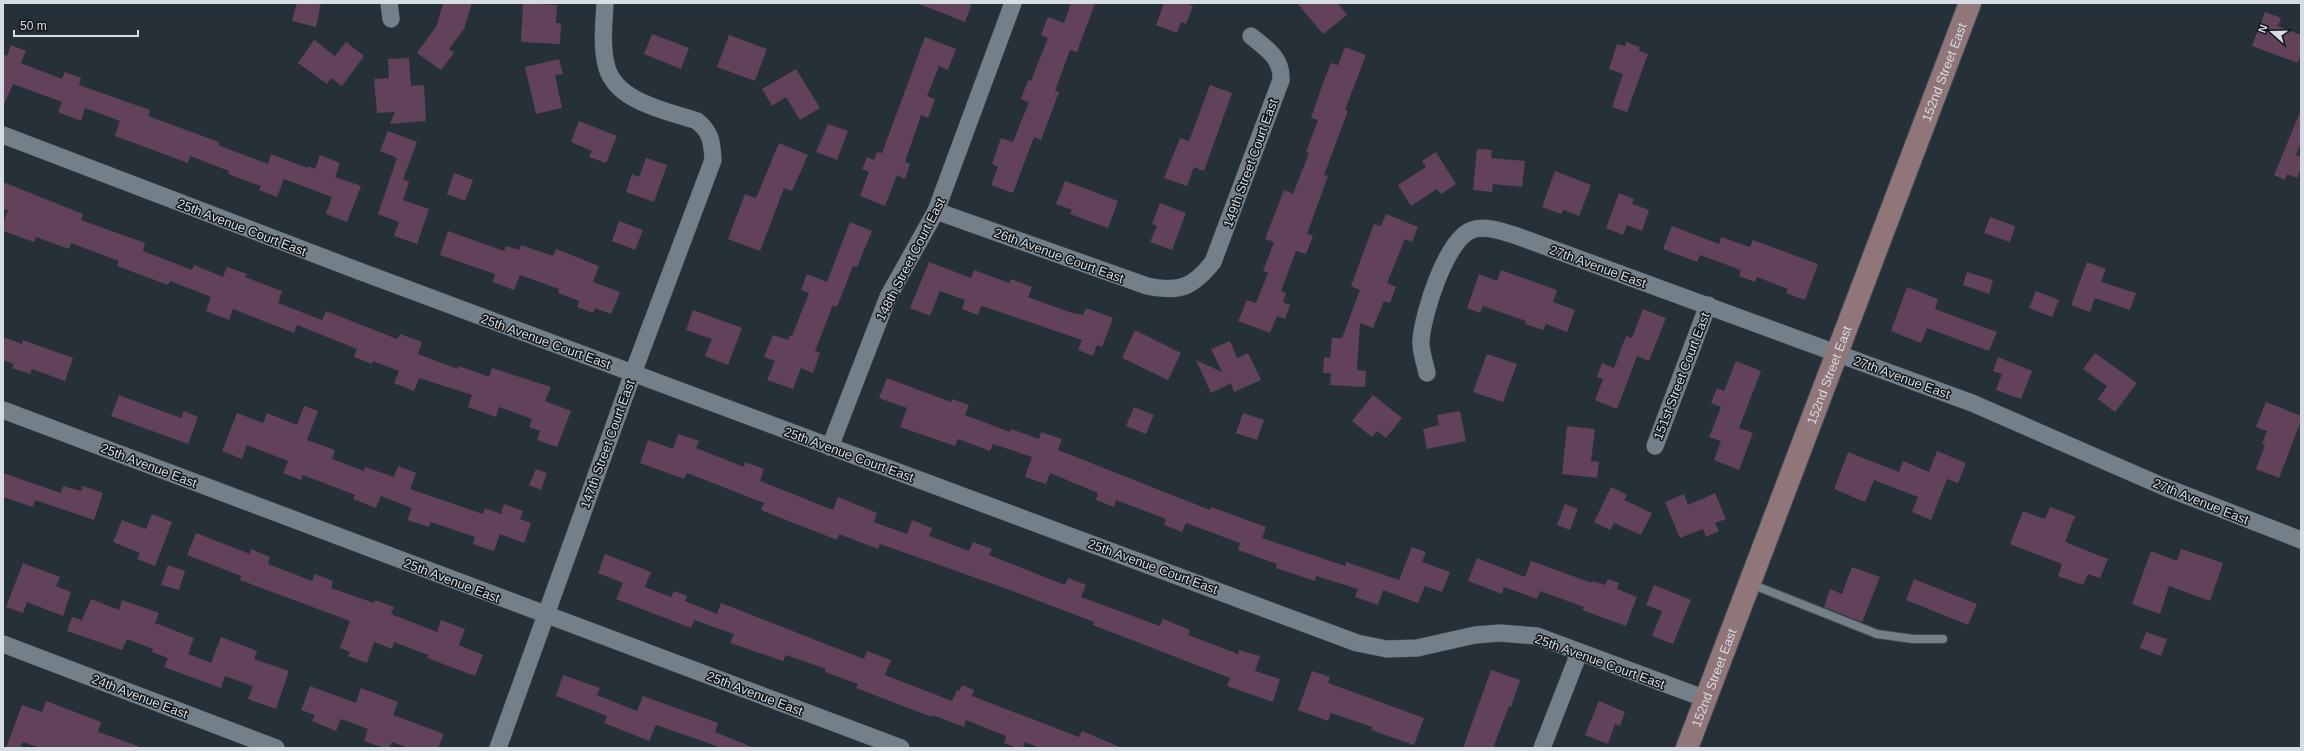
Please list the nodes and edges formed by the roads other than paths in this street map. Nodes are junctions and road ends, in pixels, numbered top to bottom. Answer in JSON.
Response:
{"nodes":[{"id":1,"x":605,"y":3,"type":"edge"},
{"id":2,"x":1013,"y":3,"type":"edge"},
{"id":3,"x":1970,"y":3,"type":"edge"},
{"id":4,"x":1251,"y":36,"type":"dead end"},
{"id":5,"x":3,"y":135,"type":"edge"},
{"id":6,"x":936,"y":211,"type":"junction"},
{"id":7,"x":1184,"y":286,"type":"joint"},
{"id":8,"x":1708,"y":305,"type":"junction"},
{"id":9,"x":1837,"y":354,"type":"junction"},
{"id":10,"x":633,"y":373,"type":"junction"},
{"id":11,"x":1426,"y":373,"type":"dead end"},
{"id":12,"x":3,"y":410,"type":"edge"},
{"id":13,"x":1655,"y":446,"type":"dead end"},
{"id":14,"x":830,"y":447,"type":"junction"},
{"id":15,"x":2301,"y":540,"type":"edge"},
{"id":16,"x":1750,"y":583,"type":"junction"},
{"id":17,"x":546,"y":615,"type":"junction"},
{"id":18,"x":1943,"y":639,"type":"dead end"},
{"id":19,"x":3,"y":645,"type":"edge"},
{"id":20,"x":1579,"y":653,"type":"junction"},
{"id":21,"x":1706,"y":699,"type":"junction"},
{"id":22,"x":276,"y":748,"type":"edge"},
{"id":23,"x":498,"y":748,"type":"edge"},
{"id":24,"x":901,"y":748,"type":"edge"},
{"id":25,"x":1542,"y":748,"type":"edge"},
{"id":26,"x":1687,"y":748,"type":"edge"}],
"edges":[{"from":1,"to":10,"type":"street","name":"147th Street Court East"},
{"from":2,"to":6,"type":"street","name":"148th Street Court East"},
{"from":3,"to":9,"type":"main road","name":"152nd Street East"},
{"from":4,"to":7,"type":"street","name":"149th Street Court East"},
{"from":5,"to":10,"type":"street","name":"25th Avenue Court East"},
{"from":6,"to":7,"type":"street","name":"26th Avenue Court East"},
{"from":6,"to":14,"type":"street","name":"148th Street Court East"},
{"from":8,"to":9,"type":"street","name":"27th Avenue East"},
{"from":8,"to":11,"type":"street","name":"27th Avenue East"},
{"from":8,"to":13,"type":"street","name":"151st Street Court East"},
{"from":9,"to":15,"type":"street","name":"27th Avenue East"},
{"from":9,"to":16,"type":"main road","name":"152nd Street East"},
{"from":10,"to":14,"type":"street","name":"25th Avenue Court East"},
{"from":10,"to":17,"type":"street","name":"147th Street Court East"},
{"from":12,"to":17,"type":"street","name":"25th Avenue East"},
{"from":14,"to":20,"type":"street","name":"25th Avenue Court East"},
{"from":16,"to":18,"type":"lane"},
{"from":16,"to":21,"type":"main road","name":"152nd Street East"},
{"from":17,"to":23,"type":"street","name":"147th Street Court East"},
{"from":17,"to":24,"type":"street","name":"25th Avenue East"},
{"from":19,"to":22,"type":"street","name":"24th Avenue East"},
{"from":20,"to":21,"type":"street","name":"25th Avenue Court East"},
{"from":20,"to":25,"type":"street"},
{"from":21,"to":26,"type":"main road","name":"152nd Street East"}]}
